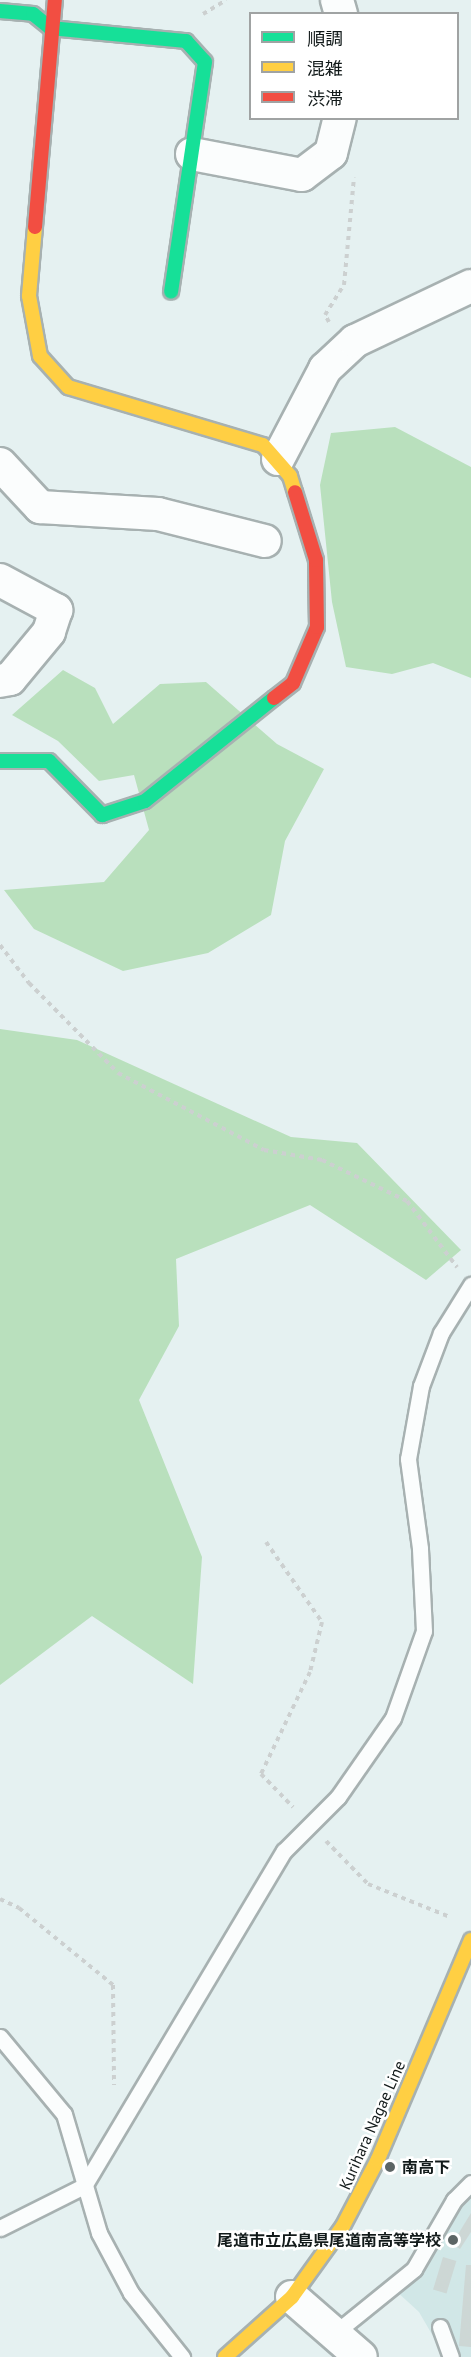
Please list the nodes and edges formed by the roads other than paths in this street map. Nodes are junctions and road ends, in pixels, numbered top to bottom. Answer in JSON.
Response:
{"nodes":[{"id":1,"x":56,"y":0,"type":"edge"},
{"id":2,"x":0,"y":11,"type":"edge"},
{"id":3,"x":50,"y":27,"type":"junction"},
{"id":4,"x":339,"y":120,"type":"edge"},
{"id":5,"x":192,"y":154,"type":"junction"},
{"id":6,"x":471,"y":286,"type":"edge"},
{"id":7,"x":171,"y":292,"type":"dead end"},
{"id":8,"x":278,"y":459,"type":"junction"},
{"id":9,"x":0,"y":464,"type":"edge"},
{"id":10,"x":265,"y":541,"type":"dead end"},
{"id":11,"x":0,"y":580,"type":"edge"},
{"id":12,"x":0,"y":681,"type":"edge"},
{"id":13,"x":0,"y":760,"type":"edge"},
{"id":14,"x":471,"y":1285,"type":"edge"},
{"id":15,"x":471,"y":1940,"type":"edge"},
{"id":16,"x":0,"y":2037,"type":"edge"},
{"id":17,"x":471,"y":2183,"type":"edge"},
{"id":18,"x":84,"y":2186,"type":"junction"},
{"id":19,"x":0,"y":2228,"type":"edge"},
{"id":20,"x":292,"y":2297,"type":"junction"},
{"id":21,"x":440,"y":2326,"type":"dead end"},
{"id":22,"x":335,"y":2333,"type":"junction"},
{"id":23,"x":182,"y":2357,"type":"edge"},
{"id":24,"x":225,"y":2357,"type":"edge"},
{"id":25,"x":362,"y":2357,"type":"edge"},
{"id":26,"x":452,"y":2357,"type":"edge"}],
"edges":[{"from":1,"to":3,"type":"street"},
{"from":2,"to":3,"type":"street"},
{"from":3,"to":5,"type":"street"},
{"from":3,"to":8,"type":"street"},
{"from":4,"to":5,"type":"street"},
{"from":5,"to":7,"type":"street"},
{"from":6,"to":8,"type":"street"},
{"from":8,"to":13,"type":"street"},
{"from":9,"to":10,"type":"street"},
{"from":11,"to":12,"type":"street"},
{"from":14,"to":18,"type":"lane"},
{"from":15,"to":20,"type":"street","name":"Kurihara Nagae Line"},
{"from":16,"to":18,"type":"lane"},
{"from":17,"to":22,"type":"lane"},
{"from":18,"to":19,"type":"lane"},
{"from":18,"to":23,"type":"lane"},
{"from":20,"to":22,"type":"street"},
{"from":20,"to":24,"type":"street","name":"Kurihara Nagae Line"},
{"from":21,"to":26,"type":"lane"},
{"from":22,"to":25,"type":"street"}]}
